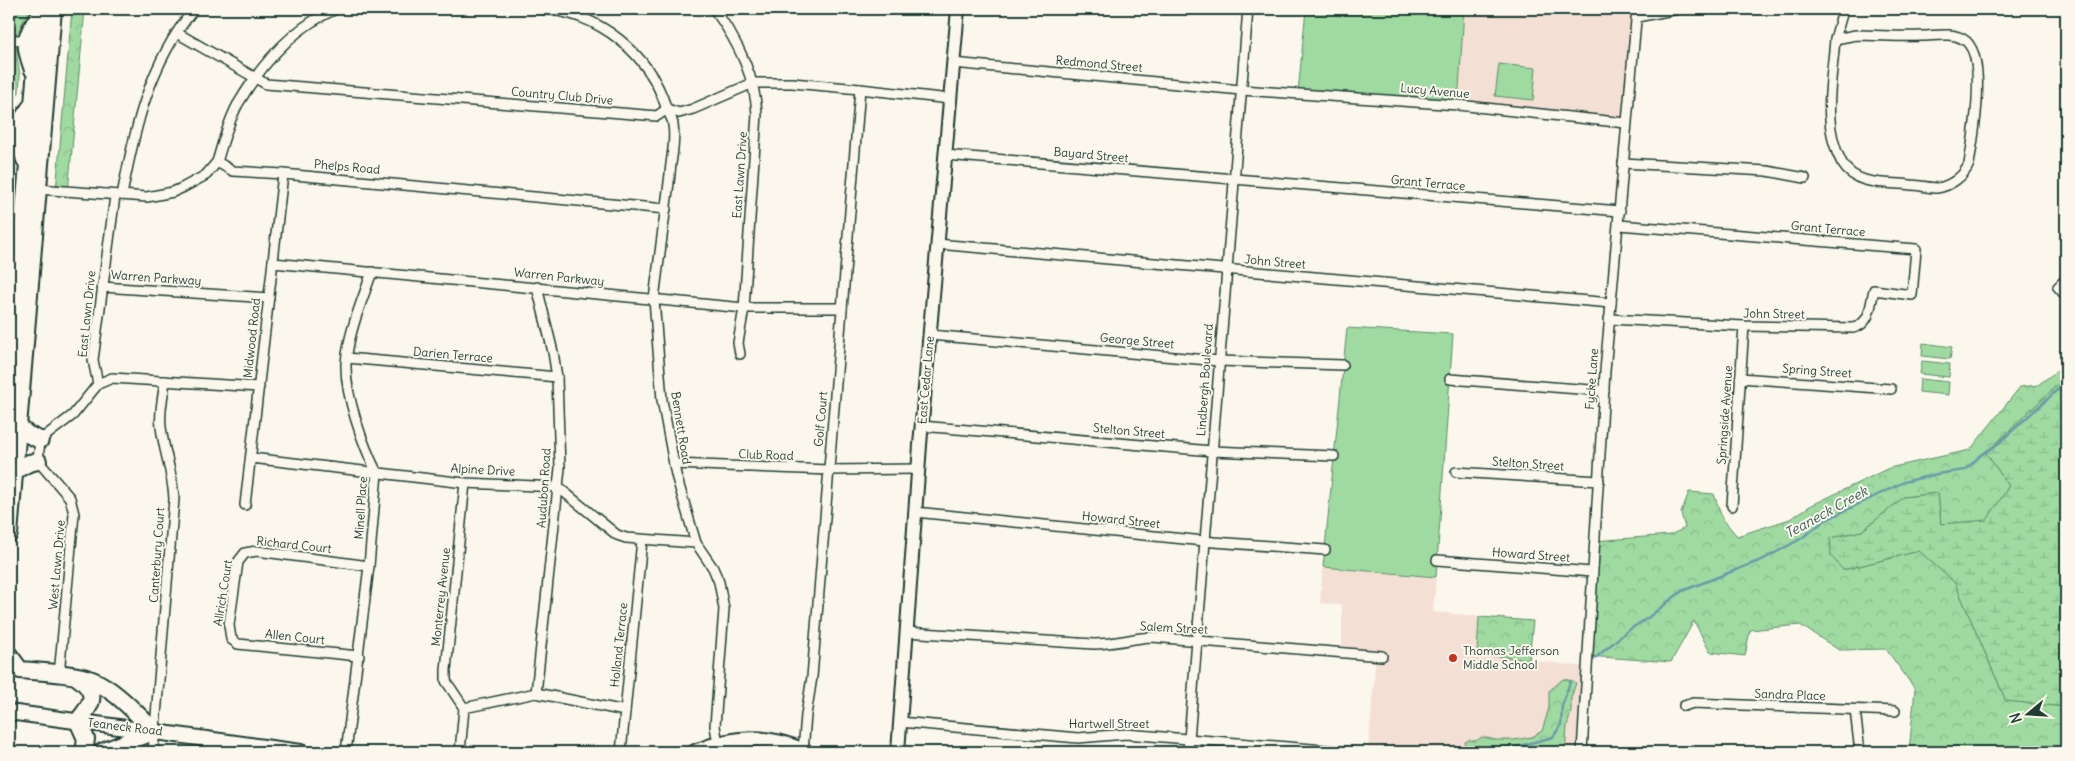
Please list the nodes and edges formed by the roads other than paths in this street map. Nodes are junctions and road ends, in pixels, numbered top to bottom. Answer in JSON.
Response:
{"nodes":[{"id":1,"x":194,"y":9,"type":"edge"},
{"id":2,"x":336,"y":9,"type":"edge"},
{"id":3,"x":542,"y":9,"type":"edge"},
{"id":4,"x":714,"y":9,"type":"edge"},
{"id":5,"x":958,"y":9,"type":"edge"},
{"id":6,"x":1248,"y":9,"type":"edge"},
{"id":7,"x":1678,"y":9,"type":"edge"},
{"id":8,"x":45,"y":10,"type":"edge"},
{"id":9,"x":1637,"y":13,"type":"edge"},
{"id":10,"x":1842,"y":14,"type":"dead end"},
{"id":11,"x":176,"y":33,"type":"junction"},
{"id":12,"x":9,"y":39,"type":"edge"},
{"id":13,"x":1835,"y":39,"type":"junction"},
{"id":14,"x":26,"y":41,"type":"junction"},
{"id":15,"x":953,"y":63,"type":"junction"},
{"id":16,"x":36,"y":78,"type":"junction"},
{"id":17,"x":255,"y":79,"type":"junction"},
{"id":18,"x":753,"y":83,"type":"junction"},
{"id":19,"x":860,"y":88,"type":"junction"},
{"id":20,"x":1242,"y":90,"type":"junction"},
{"id":21,"x":950,"y":98,"type":"junction"},
{"id":22,"x":33,"y":103,"type":"junction"},
{"id":23,"x":667,"y":109,"type":"junction"},
{"id":24,"x":1626,"y":123,"type":"junction"},
{"id":25,"x":13,"y":130,"type":"edge"},
{"id":26,"x":945,"y":155,"type":"junction"},
{"id":27,"x":217,"y":162,"type":"junction"},
{"id":28,"x":1623,"y":163,"type":"junction"},
{"id":29,"x":28,"y":170,"type":"junction"},
{"id":30,"x":283,"y":174,"type":"junction"},
{"id":31,"x":1805,"y":178,"type":"dead end"},
{"id":32,"x":1234,"y":180,"type":"junction"},
{"id":33,"x":38,"y":189,"type":"junction"},
{"id":34,"x":118,"y":196,"type":"junction"},
{"id":35,"x":666,"y":209,"type":"junction"},
{"id":36,"x":1620,"y":211,"type":"junction"},
{"id":37,"x":1619,"y":225,"type":"junction"},
{"id":38,"x":9,"y":226,"type":"edge"},
{"id":39,"x":937,"y":244,"type":"junction"},
{"id":40,"x":20,"y":256,"type":"junction"},
{"id":41,"x":273,"y":263,"type":"junction"},
{"id":42,"x":1226,"y":271,"type":"junction"},
{"id":43,"x":372,"y":272,"type":"junction"},
{"id":44,"x":2064,"y":282,"type":"edge"},
{"id":45,"x":18,"y":283,"type":"junction"},
{"id":46,"x":537,"y":287,"type":"junction"},
{"id":47,"x":102,"y":288,"type":"junction"},
{"id":48,"x":1912,"y":295,"type":"joint"},
{"id":49,"x":2066,"y":296,"type":"edge"},
{"id":50,"x":9,"y":297,"type":"edge"},
{"id":51,"x":269,"y":298,"type":"junction"},
{"id":52,"x":654,"y":300,"type":"junction"},
{"id":53,"x":1611,"y":303,"type":"junction"},
{"id":54,"x":744,"y":308,"type":"junction"},
{"id":55,"x":842,"y":308,"type":"junction"},
{"id":56,"x":1609,"y":319,"type":"junction"},
{"id":57,"x":1744,"y":326,"type":"junction"},
{"id":58,"x":930,"y":334,"type":"junction"},
{"id":59,"x":10,"y":347,"type":"edge"},
{"id":60,"x":740,"y":354,"type":"dead end"},
{"id":61,"x":347,"y":358,"type":"junction"},
{"id":62,"x":1219,"y":361,"type":"junction"},
{"id":63,"x":1343,"y":365,"type":"dead end"},
{"id":64,"x":557,"y":377,"type":"junction"},
{"id":65,"x":1740,"y":378,"type":"junction"},
{"id":66,"x":1450,"y":379,"type":"dead end"},
{"id":67,"x":165,"y":381,"type":"junction"},
{"id":68,"x":98,"y":384,"type":"junction"},
{"id":69,"x":259,"y":387,"type":"junction"},
{"id":70,"x":1891,"y":389,"type":"dead end"},
{"id":71,"x":9,"y":391,"type":"edge"},
{"id":72,"x":1604,"y":391,"type":"junction"},
{"id":73,"x":18,"y":426,"type":"junction"},
{"id":74,"x":922,"y":426,"type":"junction"},
{"id":75,"x":40,"y":440,"type":"junction"},
{"id":76,"x":1212,"y":451,"type":"junction"},
{"id":77,"x":1334,"y":456,"type":"dead end"},
{"id":78,"x":251,"y":458,"type":"junction"},
{"id":79,"x":38,"y":461,"type":"junction"},
{"id":80,"x":674,"y":464,"type":"junction"},
{"id":81,"x":829,"y":470,"type":"junction"},
{"id":82,"x":918,"y":470,"type":"junction"},
{"id":83,"x":14,"y":471,"type":"junction"},
{"id":84,"x":1456,"y":472,"type":"dead end"},
{"id":85,"x":377,"y":473,"type":"junction"},
{"id":86,"x":1599,"y":481,"type":"junction"},
{"id":87,"x":465,"y":483,"type":"junction"},
{"id":88,"x":558,"y":487,"type":"junction"},
{"id":89,"x":245,"y":505,"type":"dead end"},
{"id":90,"x":1732,"y":506,"type":"dead end"},
{"id":91,"x":915,"y":512,"type":"junction"},
{"id":92,"x":9,"y":534,"type":"edge"},
{"id":93,"x":642,"y":540,"type":"junction"},
{"id":94,"x":1205,"y":541,"type":"junction"},
{"id":95,"x":696,"y":543,"type":"junction"},
{"id":96,"x":1325,"y":550,"type":"dead end"},
{"id":97,"x":245,"y":553,"type":"joint"},
{"id":98,"x":1437,"y":560,"type":"dead end"},
{"id":99,"x":369,"y":566,"type":"junction"},
{"id":100,"x":1592,"y":572,"type":"junction"},
{"id":101,"x":906,"y":632,"type":"junction"},
{"id":102,"x":231,"y":639,"type":"joint"},
{"id":103,"x":1198,"y":641,"type":"junction"},
{"id":104,"x":9,"y":655,"type":"edge"},
{"id":105,"x":358,"y":656,"type":"junction"},
{"id":106,"x":1382,"y":656,"type":"dead end"},
{"id":107,"x":14,"y":674,"type":"edge"},
{"id":108,"x":59,"y":674,"type":"junction"},
{"id":109,"x":76,"y":677,"type":"junction"},
{"id":110,"x":536,"y":693,"type":"junction"},
{"id":111,"x":1684,"y":706,"type":"dead end"},
{"id":112,"x":464,"y":708,"type":"junction"},
{"id":113,"x":1855,"y":710,"type":"junction"},
{"id":114,"x":625,"y":711,"type":"junction"},
{"id":115,"x":1895,"y":711,"type":"dead end"},
{"id":116,"x":9,"y":712,"type":"edge"},
{"id":117,"x":78,"y":721,"type":"junction"},
{"id":118,"x":900,"y":722,"type":"junction"},
{"id":119,"x":155,"y":731,"type":"junction"},
{"id":120,"x":1189,"y":738,"type":"junction"},
{"id":121,"x":718,"y":744,"type":"junction"},
{"id":122,"x":247,"y":748,"type":"edge"},
{"id":123,"x":804,"y":751,"type":"edge"},
{"id":124,"x":84,"y":752,"type":"edge"},
{"id":125,"x":102,"y":752,"type":"edge"},
{"id":126,"x":153,"y":752,"type":"edge"},
{"id":127,"x":302,"y":752,"type":"edge"},
{"id":128,"x":346,"y":752,"type":"edge"},
{"id":129,"x":460,"y":752,"type":"edge"},
{"id":130,"x":621,"y":752,"type":"edge"},
{"id":131,"x":695,"y":752,"type":"edge"},
{"id":132,"x":898,"y":752,"type":"edge"},
{"id":133,"x":1188,"y":752,"type":"edge"},
{"id":134,"x":1349,"y":752,"type":"edge"},
{"id":135,"x":1582,"y":752,"type":"edge"},
{"id":136,"x":1860,"y":752,"type":"edge"}],
"edges":[{"from":1,"to":11,"type":"street","name":"East Lawn Drive"},
{"from":2,"to":17,"type":"street"},
{"from":3,"to":23,"type":"street","name":"Bennett Road"},
{"from":4,"to":18,"type":"street","name":"East Lawn Drive"},
{"from":5,"to":15,"type":"street","name":"East Cedar Lane"},
{"from":6,"to":20,"type":"street","name":"Lindbergh Boulevard"},
{"from":7,"to":9,"type":"street"},
{"from":8,"to":14,"type":"highway"},
{"from":8,"to":16,"type":"highway"},
{"from":8,"to":33,"type":"highway"},
{"from":9,"to":24,"type":"street","name":"Fycke Lane"},
{"from":10,"to":13,"type":"street"},
{"from":11,"to":17,"type":"street","name":"Country Club Drive"},
{"from":11,"to":34,"type":"street","name":"East Lawn Drive"},
{"from":12,"to":14,"type":"street"},
{"from":13,"to":13,"type":"street"},
{"from":14,"to":16,"type":"highway"},
{"from":15,"to":20,"type":"street","name":"Redmond Street"},
{"from":15,"to":21,"type":"street","name":"East Cedar Lane"},
{"from":16,"to":22,"type":"highway"},
{"from":17,"to":23,"type":"street","name":"Country Club Drive"},
{"from":17,"to":27,"type":"street"},
{"from":18,"to":19,"type":"street","name":"Country Club Drive"},
{"from":18,"to":23,"type":"street","name":"Country Club Drive"},
{"from":18,"to":54,"type":"street","name":"East Lawn Drive"},
{"from":19,"to":21,"type":"street","name":"Country Club Drive"},
{"from":19,"to":55,"type":"street","name":"Golf Court"},
{"from":20,"to":24,"type":"street","name":"Lucy Avenue"},
{"from":20,"to":32,"type":"street","name":"Lindbergh Boulevard"},
{"from":21,"to":26,"type":"street","name":"East Cedar Lane"},
{"from":22,"to":25,"type":"highway"},
{"from":22,"to":29,"type":"highway"},
{"from":23,"to":35,"type":"street","name":"Bennett Road"},
{"from":24,"to":28,"type":"street","name":"Fycke Lane"},
{"from":25,"to":29,"type":"highway"},
{"from":26,"to":32,"type":"street","name":"Bayard Street"},
{"from":26,"to":39,"type":"street","name":"East Cedar Lane"},
{"from":27,"to":30,"type":"street","name":"Phelps Road"},
{"from":27,"to":34,"type":"street"},
{"from":28,"to":31,"type":"street"},
{"from":28,"to":36,"type":"street","name":"Fycke Lane"},
{"from":29,"to":40,"type":"highway"},
{"from":30,"to":35,"type":"street","name":"Phelps Road"},
{"from":30,"to":41,"type":"street","name":"Midwood Road"},
{"from":32,"to":36,"type":"street","name":"Grant Terrace"},
{"from":32,"to":42,"type":"street","name":"Lindbergh Boulevard"},
{"from":33,"to":34,"type":"street"},
{"from":33,"to":73,"type":"highway"},
{"from":34,"to":47,"type":"street","name":"East Lawn Drive"},
{"from":35,"to":52,"type":"street","name":"Bennett Road"},
{"from":36,"to":37,"type":"street","name":"Fycke Lane"},
{"from":37,"to":48,"type":"street","name":"Grant Terrace"},
{"from":37,"to":53,"type":"street","name":"Fycke Lane"},
{"from":38,"to":40,"type":"highway"},
{"from":39,"to":42,"type":"street","name":"John Street"},
{"from":39,"to":58,"type":"street","name":"East Cedar Lane"},
{"from":40,"to":45,"type":"highway"},
{"from":41,"to":43,"type":"street","name":"Warren Parkway"},
{"from":41,"to":51,"type":"street","name":"Midwood Road"},
{"from":42,"to":53,"type":"street","name":"John Street"},
{"from":42,"to":62,"type":"street","name":"Lindbergh Boulevard"},
{"from":43,"to":46,"type":"street","name":"Warren Parkway"},
{"from":43,"to":61,"type":"street","name":"Minell Place"},
{"from":44,"to":49,"type":"street"},
{"from":45,"to":50,"type":"highway"},
{"from":45,"to":59,"type":"highway"},
{"from":46,"to":52,"type":"street","name":"Warren Parkway"},
{"from":46,"to":64,"type":"street","name":"Audubon Road"},
{"from":47,"to":51,"type":"street","name":"Warren Parkway"},
{"from":47,"to":68,"type":"street","name":"East Lawn Drive"},
{"from":48,"to":57,"type":"street","name":"John Street"},
{"from":51,"to":69,"type":"street","name":"Midwood Road"},
{"from":52,"to":54,"type":"street","name":"Warren Parkway"},
{"from":52,"to":80,"type":"street","name":"Bennett Road"},
{"from":53,"to":56,"type":"street","name":"Fycke Lane"},
{"from":54,"to":55,"type":"street","name":"Warren Parkway"},
{"from":54,"to":60,"type":"street","name":"East Lawn Drive"},
{"from":55,"to":81,"type":"street","name":"Golf Court"},
{"from":56,"to":57,"type":"street","name":"John Street"},
{"from":56,"to":72,"type":"street","name":"Fycke Lane"},
{"from":57,"to":65,"type":"street","name":"Springside Avenue"},
{"from":58,"to":62,"type":"street","name":"George Street"},
{"from":58,"to":74,"type":"street","name":"East Cedar Lane"},
{"from":59,"to":71,"type":"highway"},
{"from":61,"to":64,"type":"street","name":"Darien Terrace"},
{"from":61,"to":85,"type":"street","name":"Minell Place"},
{"from":62,"to":63,"type":"street","name":"George Street"},
{"from":62,"to":76,"type":"street","name":"Lindbergh Boulevard"},
{"from":64,"to":88,"type":"street","name":"Audubon Road"},
{"from":65,"to":70,"type":"street","name":"Spring Street"},
{"from":65,"to":90,"type":"street","name":"Springside Avenue"},
{"from":66,"to":72,"type":"street"},
{"from":67,"to":68,"type":"street"},
{"from":67,"to":69,"type":"street"},
{"from":67,"to":119,"type":"street","name":"Canterbury Court"},
{"from":68,"to":75,"type":"street"},
{"from":69,"to":78,"type":"street","name":"Midwood Road"},
{"from":72,"to":86,"type":"street","name":"Fycke Lane"},
{"from":73,"to":75,"type":"highway"},
{"from":73,"to":83,"type":"highway"},
{"from":74,"to":76,"type":"street","name":"Stelton Street"},
{"from":74,"to":82,"type":"street","name":"East Cedar Lane"},
{"from":75,"to":79,"type":"street"},
{"from":76,"to":77,"type":"street","name":"Stelton Street"},
{"from":76,"to":94,"type":"street","name":"Lindbergh Boulevard"},
{"from":78,"to":85,"type":"street","name":"Alpine Drive"},
{"from":78,"to":89,"type":"street","name":"Midwood Road"},
{"from":79,"to":83,"type":"highway"},
{"from":79,"to":108,"type":"street","name":"West Lawn Drive"},
{"from":80,"to":81,"type":"street","name":"Club Road"},
{"from":80,"to":95,"type":"street","name":"Bennett Road"},
{"from":81,"to":82,"type":"street","name":"Club Road"},
{"from":81,"to":123,"type":"street","name":"Golf Court"},
{"from":82,"to":91,"type":"street","name":"East Cedar Lane"},
{"from":83,"to":92,"type":"highway"},
{"from":84,"to":86,"type":"street","name":"Stelton Street"},
{"from":85,"to":87,"type":"street","name":"Alpine Drive"},
{"from":85,"to":99,"type":"street","name":"Minell Place"},
{"from":86,"to":100,"type":"street","name":"Fycke Lane"},
{"from":87,"to":88,"type":"street","name":"Alpine Drive"},
{"from":87,"to":112,"type":"street","name":"Monterrey Avenue"},
{"from":88,"to":93,"type":"street"},
{"from":88,"to":110,"type":"street","name":"Audubon Road"},
{"from":91,"to":94,"type":"street","name":"Howard Street"},
{"from":91,"to":101,"type":"street","name":"East Cedar Lane"},
{"from":93,"to":95,"type":"street"},
{"from":93,"to":114,"type":"street","name":"Holland Terrace"},
{"from":94,"to":96,"type":"street","name":"Howard Street"},
{"from":94,"to":103,"type":"street","name":"Lindbergh Boulevard"},
{"from":95,"to":121,"type":"street","name":"Bennett Road"},
{"from":97,"to":99,"type":"street","name":"Richard Court"},
{"from":97,"to":102,"type":"street","name":"Allrich Court"},
{"from":98,"to":100,"type":"street","name":"Howard Street"},
{"from":99,"to":105,"type":"street","name":"Minell Place"},
{"from":100,"to":135,"type":"street","name":"Fycke Lane"},
{"from":101,"to":103,"type":"street","name":"Salem Street"},
{"from":101,"to":118,"type":"street","name":"East Cedar Lane"},
{"from":102,"to":105,"type":"street","name":"Allen Court"},
{"from":103,"to":106,"type":"street","name":"Salem Street"},
{"from":103,"to":120,"type":"street","name":"Lindbergh Boulevard"},
{"from":104,"to":107,"type":"highway"},
{"from":105,"to":128,"type":"street","name":"Minell Place"},
{"from":107,"to":108,"type":"highway"},
{"from":108,"to":109,"type":"highway"},
{"from":109,"to":117,"type":"highway"},
{"from":109,"to":119,"type":"highway"},
{"from":110,"to":112,"type":"street"},
{"from":110,"to":114,"type":"street"},
{"from":111,"to":113,"type":"street","name":"Sandra Place"},
{"from":112,"to":129,"type":"street"},
{"from":113,"to":115,"type":"street","name":"Sandra Place"},
{"from":113,"to":136,"type":"street"},
{"from":114,"to":130,"type":"street","name":"Holland Terrace"},
{"from":116,"to":117,"type":"main road","name":"Teaneck Road"},
{"from":117,"to":119,"type":"main road","name":"Teaneck Road"},
{"from":117,"to":124,"type":"highway"},
{"from":118,"to":120,"type":"street","name":"Hartwell Street"},
{"from":118,"to":132,"type":"street","name":"East Cedar Lane"},
{"from":119,"to":122,"type":"main road","name":"Teaneck Road"},
{"from":119,"to":125,"type":"highway"},
{"from":119,"to":126,"type":"street","name":"Canterbury Court"},
{"from":120,"to":133,"type":"street","name":"Lindbergh Boulevard"},
{"from":120,"to":134,"type":"street","name":"Hartwell Street"},
{"from":121,"to":123,"type":"main road"},
{"from":121,"to":131,"type":"main road"},
{"from":122,"to":127,"type":"main road","name":"Teaneck Road"}]}
